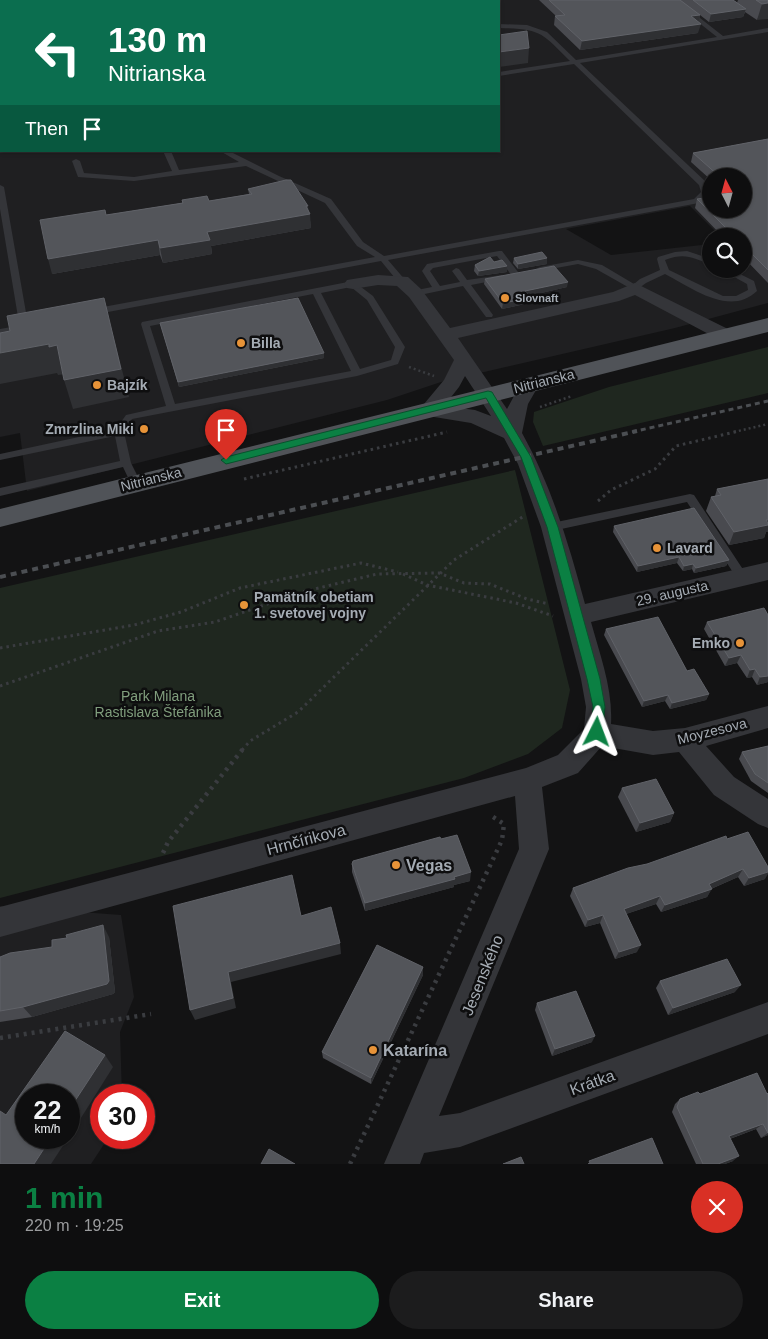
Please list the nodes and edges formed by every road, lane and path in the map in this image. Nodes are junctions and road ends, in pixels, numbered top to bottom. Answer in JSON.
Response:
{"nodes":[{"id":1,"x":673,"y":0,"type":"edge"},
{"id":2,"x":500,"y":26,"type":"edge"},
{"id":3,"x":768,"y":31,"type":"edge"},
{"id":4,"x":722,"y":38,"type":"junction"},
{"id":5,"x":576,"y":62,"type":"junction"},
{"id":6,"x":500,"y":74,"type":"edge"},
{"id":7,"x":167,"y":152,"type":"edge"},
{"id":8,"x":225,"y":152,"type":"edge"},
{"id":9,"x":76,"y":161,"type":"dead end"},
{"id":10,"x":248,"y":163,"type":"junction"},
{"id":11,"x":176,"y":173,"type":"junction"},
{"id":12,"x":0,"y":188,"type":"edge"},
{"id":13,"x":702,"y":258,"type":"edge"},
{"id":14,"x":383,"y":259,"type":"junction"},
{"id":15,"x":665,"y":270,"type":"junction"},
{"id":16,"x":456,"y":271,"type":"dead end"},
{"id":17,"x":524,"y":272,"type":"junction"},
{"id":18,"x":743,"y":278,"type":"edge"},
{"id":19,"x":465,"y":283,"type":"junction"},
{"id":20,"x":353,"y":284,"type":"junction"},
{"id":21,"x":409,"y":287,"type":"junction"},
{"id":22,"x":437,"y":288,"type":"junction"},
{"id":23,"x":635,"y":288,"type":"junction"},
{"id":24,"x":316,"y":291,"type":"junction"},
{"id":25,"x":79,"y":314,"type":"edge"},
{"id":26,"x":489,"y":315,"type":"dead end"},
{"id":27,"x":768,"y":325,"type":"edge"},
{"id":28,"x":0,"y":332,"type":"edge"},
{"id":29,"x":447,"y":335,"type":"junction"},
{"id":30,"x":725,"y":335,"type":"junction"},
{"id":31,"x":464,"y":360,"type":"junction"},
{"id":32,"x":395,"y":362,"type":"junction"},
{"id":33,"x":357,"y":373,"type":"junction"},
{"id":34,"x":436,"y":377,"type":"dead end"},
{"id":35,"x":529,"y":385,"type":"junction"},
{"id":36,"x":488,"y":394,"type":"junction"},
{"id":37,"x":170,"y":408,"type":"junction"},
{"id":38,"x":429,"y":410,"type":"junction"},
{"id":39,"x":768,"y":424,"type":"edge"},
{"id":40,"x":119,"y":432,"type":"junction"},
{"id":41,"x":512,"y":433,"type":"junction"},
{"id":42,"x":0,"y":457,"type":"edge"},
{"id":43,"x":131,"y":473,"type":"junction"},
{"id":44,"x":0,"y":492,"type":"edge"},
{"id":45,"x":527,"y":514,"type":"dead end"},
{"id":46,"x":0,"y":518,"type":"edge"},
{"id":47,"x":586,"y":520,"type":"junction"},
{"id":48,"x":552,"y":527,"type":"junction"},
{"id":49,"x":768,"y":570,"type":"edge"},
{"id":50,"x":401,"y":573,"type":"junction"},
{"id":51,"x":439,"y":573,"type":"junction"},
{"id":52,"x":742,"y":577,"type":"junction"},
{"id":53,"x":427,"y":585,"type":"junction"},
{"id":54,"x":566,"y":611,"type":"junction"},
{"id":55,"x":0,"y":648,"type":"edge"},
{"id":56,"x":0,"y":686,"type":"edge"},
{"id":57,"x":768,"y":717,"type":"edge"},
{"id":58,"x":597,"y":732,"type":"junction"},
{"id":59,"x":685,"y":740,"type":"junction"},
{"id":60,"x":527,"y":780,"type":"junction"},
{"id":61,"x":481,"y":814,"type":"dead end"},
{"id":62,"x":768,"y":815,"type":"edge"},
{"id":63,"x":160,"y":860,"type":"dead end"},
{"id":64,"x":0,"y":922,"type":"edge"},
{"id":65,"x":151,"y":1014,"type":"dead end"},
{"id":66,"x":768,"y":1018,"type":"edge"},
{"id":67,"x":0,"y":1038,"type":"edge"},
{"id":68,"x":408,"y":1151,"type":"edge"},
{"id":69,"x":350,"y":1164,"type":"edge"}],
"edges":[{"from":1,"to":4,"type":"lane"},
{"from":2,"to":5,"type":"lane"},
{"from":3,"to":4,"type":"lane"},
{"from":4,"to":5,"type":"lane"},
{"from":5,"to":6,"type":"lane"},
{"from":5,"to":14,"type":"lane"},
{"from":7,"to":11,"type":"lane"},
{"from":8,"to":10,"type":"lane"},
{"from":9,"to":11,"type":"lane"},
{"from":10,"to":11,"type":"lane"},
{"from":10,"to":14,"type":"lane"},
{"from":12,"to":28,"type":"lane"},
{"from":13,"to":15,"type":"lane"},
{"from":14,"to":21,"type":"lane"},
{"from":14,"to":25,"type":"lane"},
{"from":15,"to":18,"type":"lane"},
{"from":15,"to":23,"type":"lane"},
{"from":16,"to":19,"type":"lane"},
{"from":17,"to":19,"type":"lane"},
{"from":17,"to":22,"type":"lane"},
{"from":17,"to":23,"type":"lane"},
{"from":19,"to":22,"type":"lane"},
{"from":19,"to":26,"type":"lane"},
{"from":20,"to":21,"type":"street"},
{"from":20,"to":24,"type":"lane"},
{"from":20,"to":32,"type":"lane"},
{"from":21,"to":22,"type":"lane"},
{"from":21,"to":29,"type":"street"},
{"from":23,"to":29,"type":"street"},
{"from":23,"to":30,"type":"street"},
{"from":24,"to":33,"type":"lane"},
{"from":24,"to":37,"type":"lane"},
{"from":27,"to":30,"type":"main road","name":"Nitrianska"},
{"from":29,"to":31,"type":"street"},
{"from":30,"to":35,"type":"main road","name":"Nitrianska"},
{"from":31,"to":36,"type":"street"},
{"from":31,"to":38,"type":"street"},
{"from":32,"to":33,"type":"lane"},
{"from":32,"to":34,"type":"path"},
{"from":33,"to":37,"type":"lane"},
{"from":35,"to":36,"type":"main road","name":"Nitrianska"},
{"from":35,"to":41,"type":"street"},
{"from":36,"to":38,"type":"main road","name":"Nitrianska"},
{"from":36,"to":41,"type":"street"},
{"from":37,"to":40,"type":"lane"},
{"from":38,"to":41,"type":"street"},
{"from":38,"to":43,"type":"main road","name":"Nitrianska"},
{"from":39,"to":47,"type":"path"},
{"from":40,"to":42,"type":"lane"},
{"from":40,"to":43,"type":"lane"},
{"from":41,"to":48,"type":"street"},
{"from":43,"to":44,"type":"lane"},
{"from":43,"to":46,"type":"main road","name":"Nitrianska"},
{"from":45,"to":51,"type":"path"},
{"from":47,"to":48,"type":"lane"},
{"from":47,"to":52,"type":"lane"},
{"from":48,"to":54,"type":"street"},
{"from":49,"to":52,"type":"street","name":"29. augusta"},
{"from":50,"to":51,"type":"path"},
{"from":50,"to":53,"type":"path"},
{"from":50,"to":55,"type":"path"},
{"from":50,"to":56,"type":"path"},
{"from":51,"to":53,"type":"path"},
{"from":51,"to":54,"type":"path"},
{"from":52,"to":54,"type":"street","name":"29. augusta"},
{"from":53,"to":54,"type":"path"},
{"from":53,"to":63,"type":"path"},
{"from":54,"to":58,"type":"street"},
{"from":57,"to":59,"type":"street","name":"Moyzesova"},
{"from":58,"to":59,"type":"street","name":"Moyzesova"},
{"from":58,"to":60,"type":"street","name":"Hrnčírikova"},
{"from":59,"to":62,"type":"street"},
{"from":60,"to":64,"type":"street","name":"Hrnčírikova"},
{"from":60,"to":68,"type":"street","name":"Jesenského"},
{"from":61,"to":69,"type":"path"},
{"from":65,"to":67,"type":"path"},
{"from":66,"to":68,"type":"street","name":"Krátka"}]}
